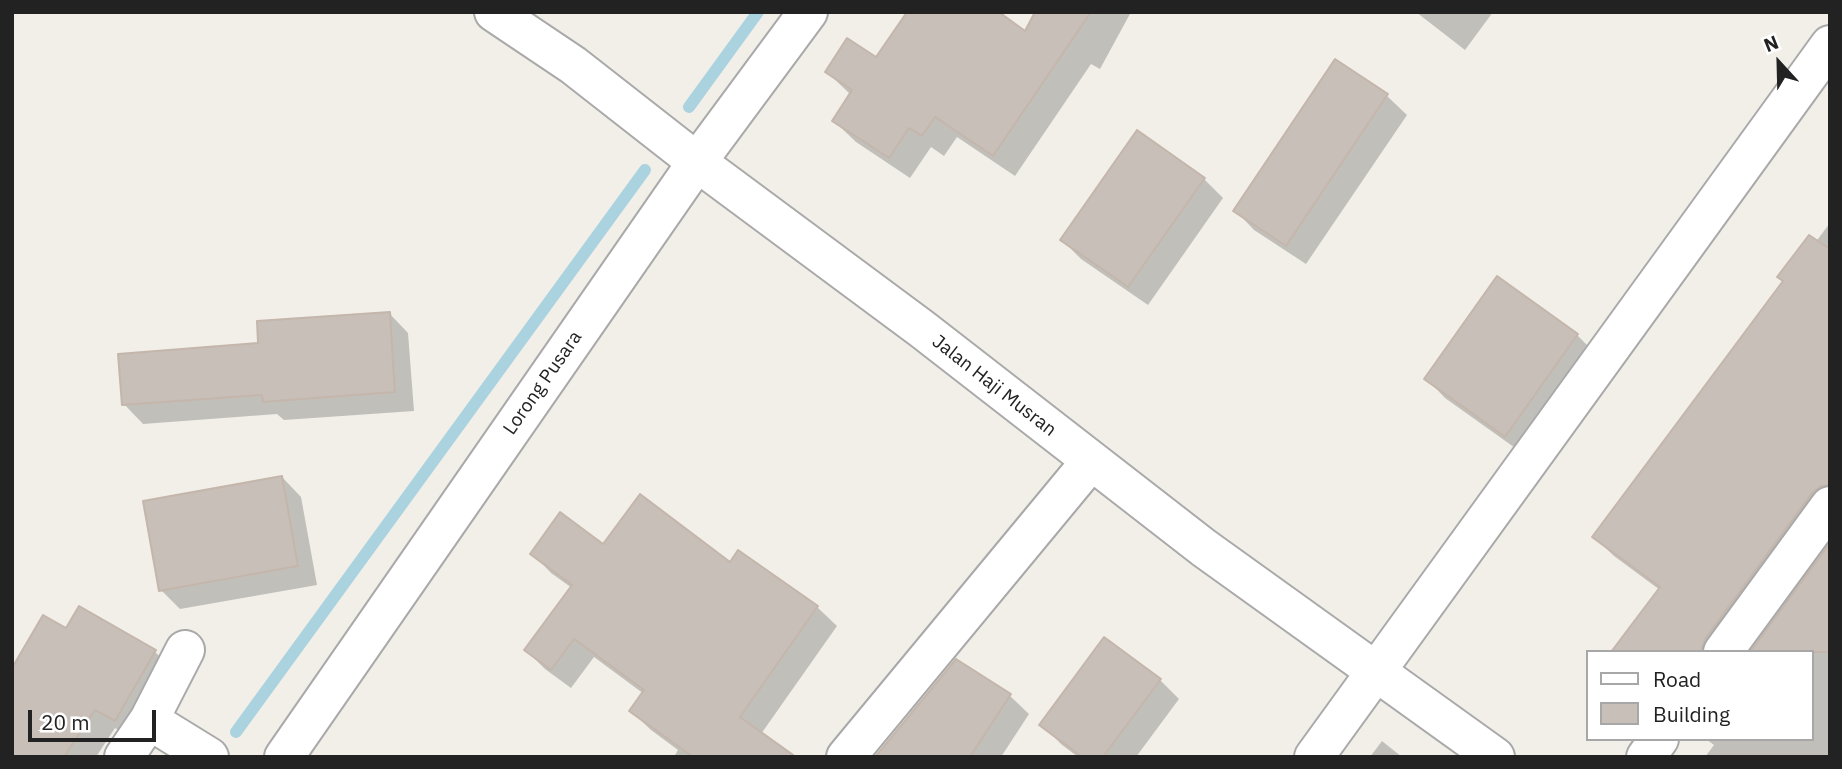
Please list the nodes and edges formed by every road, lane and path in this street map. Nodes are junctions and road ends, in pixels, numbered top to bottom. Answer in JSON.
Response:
{"nodes":[{"id":1,"x":494,"y":12,"type":"edge"},
{"id":2,"x":807,"y":12,"type":"edge"},
{"id":3,"x":1830,"y":45,"type":"edge"},
{"id":4,"x":696,"y":162,"type":"junction"},
{"id":5,"x":1091,"y":461,"type":"junction"},
{"id":6,"x":1830,"y":506,"type":"edge"},
{"id":7,"x":185,"y":650,"type":"dead end"},
{"id":8,"x":1724,"y":650,"type":"edge"},
{"id":9,"x":1376,"y":672,"type":"junction"},
{"id":10,"x":149,"y":720,"type":"junction"},
{"id":11,"x":1658,"y":741,"type":"edge"},
{"id":12,"x":294,"y":753,"type":"edge"},
{"id":13,"x":124,"y":757,"type":"edge"},
{"id":14,"x":209,"y":757,"type":"edge"},
{"id":15,"x":846,"y":757,"type":"edge"},
{"id":16,"x":1314,"y":757,"type":"edge"},
{"id":17,"x":1495,"y":757,"type":"edge"},
{"id":18,"x":1646,"y":757,"type":"edge"}],
"edges":[{"from":1,"to":4,"type":"street","name":"Jalan Haji Musran"},
{"from":2,"to":4,"type":"street","name":"Lorong Pusara"},
{"from":3,"to":9,"type":"street"},
{"from":4,"to":5,"type":"street","name":"Jalan Haji Musran"},
{"from":4,"to":12,"type":"street","name":"Lorong Pusara"},
{"from":5,"to":9,"type":"street","name":"Jalan Haji Musran"},
{"from":5,"to":15,"type":"street"},
{"from":6,"to":8,"type":"street"},
{"from":7,"to":10,"type":"street"},
{"from":9,"to":16,"type":"street"},
{"from":9,"to":17,"type":"street","name":"Jalan Haji Musran"},
{"from":10,"to":13,"type":"street"},
{"from":10,"to":14,"type":"street"},
{"from":11,"to":18,"type":"street"}]}
